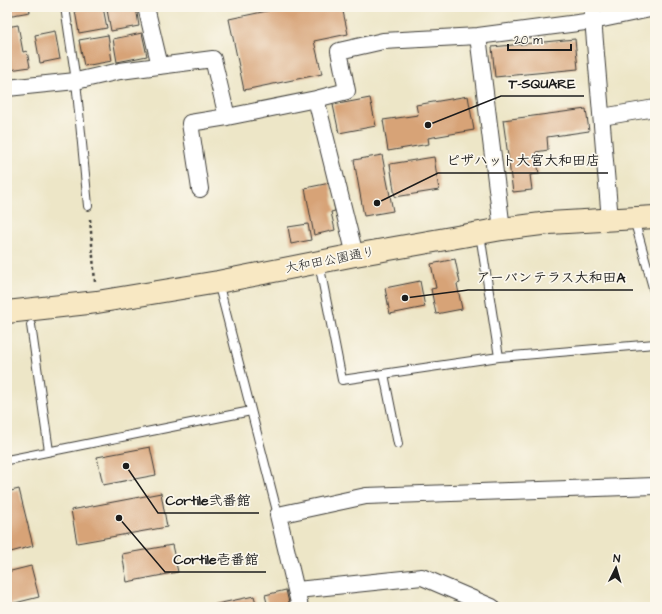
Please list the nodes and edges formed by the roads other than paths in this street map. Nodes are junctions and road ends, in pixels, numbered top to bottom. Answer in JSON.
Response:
{"nodes":[{"id":1,"x":65,"y":7,"type":"edge"},
{"id":2,"x":146,"y":7,"type":"edge"},
{"id":3,"x":655,"y":8,"type":"edge"},
{"id":4,"x":593,"y":14,"type":"edge"},
{"id":5,"x":478,"y":36,"type":"junction"},
{"id":6,"x":160,"y":66,"type":"junction"},
{"id":7,"x":76,"y":81,"type":"junction"},
{"id":8,"x":7,"y":88,"type":"edge"},
{"id":9,"x":316,"y":99,"type":"junction"},
{"id":10,"x":655,"y":108,"type":"edge"},
{"id":11,"x":226,"y":116,"type":"junction"},
{"id":12,"x":602,"y":116,"type":"junction"},
{"id":13,"x":200,"y":189,"type":"dead end"},
{"id":14,"x":88,"y":206,"type":"road end"},
{"id":15,"x":655,"y":217,"type":"edge"},
{"id":16,"x":634,"y":218,"type":"junction"},
{"id":17,"x":610,"y":220,"type":"junction"},
{"id":18,"x":502,"y":228,"type":"junction"},
{"id":19,"x":480,"y":232,"type":"junction"},
{"id":20,"x":355,"y":254,"type":"junction"},
{"id":21,"x":319,"y":262,"type":"junction"},
{"id":22,"x":218,"y":282,"type":"junction"},
{"id":23,"x":655,"y":295,"type":"edge"},
{"id":24,"x":7,"y":312,"type":"edge"},
{"id":25,"x":31,"y":325,"type":"dead end"},
{"id":26,"x":655,"y":344,"type":"edge"},
{"id":27,"x":499,"y":357,"type":"junction"},
{"id":28,"x":384,"y":374,"type":"junction"},
{"id":29,"x":251,"y":411,"type":"junction"},
{"id":30,"x":398,"y":444,"type":"dead end"},
{"id":31,"x":49,"y":452,"type":"junction"},
{"id":32,"x":7,"y":460,"type":"edge"},
{"id":33,"x":655,"y":486,"type":"edge"},
{"id":34,"x":278,"y":515,"type":"junction"},
{"id":35,"x":297,"y":590,"type":"junction"},
{"id":36,"x":300,"y":607,"type":"edge"},
{"id":37,"x":492,"y":607,"type":"edge"}],
"edges":[{"from":1,"to":7,"type":"lane"},
{"from":2,"to":6,"type":"street"},
{"from":3,"to":4,"type":"street"},
{"from":4,"to":5,"type":"street"},
{"from":4,"to":12,"type":"street"},
{"from":5,"to":9,"type":"street"},
{"from":5,"to":18,"type":"street"},
{"from":6,"to":7,"type":"street"},
{"from":6,"to":11,"type":"street"},
{"from":7,"to":8,"type":"street"},
{"from":7,"to":14,"type":"lane"},
{"from":9,"to":11,"type":"street"},
{"from":9,"to":20,"type":"street"},
{"from":10,"to":12,"type":"street"},
{"from":11,"to":13,"type":"street"},
{"from":12,"to":17,"type":"street"},
{"from":15,"to":16,"type":"street","name":"大和田公園通り"},
{"from":16,"to":17,"type":"street","name":"大和田公園通り"},
{"from":16,"to":23,"type":"lane"},
{"from":17,"to":18,"type":"street","name":"大和田公園通り"},
{"from":18,"to":19,"type":"street","name":"大和田公園通り"},
{"from":19,"to":20,"type":"street","name":"大和田公園通り"},
{"from":19,"to":27,"type":"lane"},
{"from":20,"to":21,"type":"street","name":"大和田公園通り"},
{"from":21,"to":22,"type":"street","name":"大和田公園通り"},
{"from":21,"to":28,"type":"lane"},
{"from":22,"to":24,"type":"street","name":"大和田公園通り"},
{"from":22,"to":29,"type":"lane"},
{"from":25,"to":31,"type":"lane"},
{"from":26,"to":27,"type":"lane"},
{"from":27,"to":28,"type":"lane"},
{"from":28,"to":30,"type":"lane"},
{"from":29,"to":31,"type":"lane"},
{"from":29,"to":34,"type":"lane"},
{"from":31,"to":32,"type":"lane"},
{"from":33,"to":34,"type":"street"},
{"from":34,"to":35,"type":"street"},
{"from":35,"to":36,"type":"street"},
{"from":35,"to":37,"type":"street"}]}
